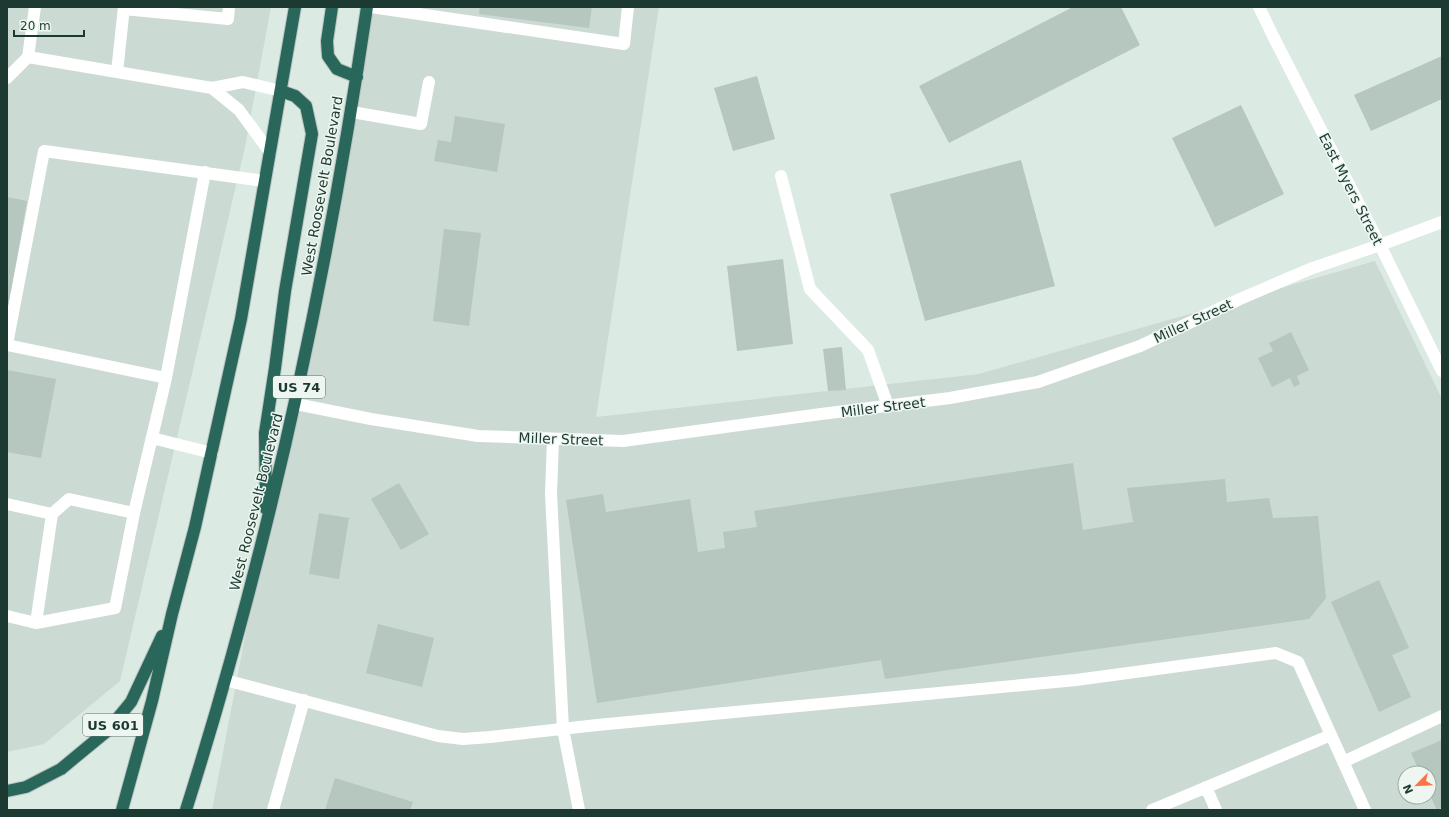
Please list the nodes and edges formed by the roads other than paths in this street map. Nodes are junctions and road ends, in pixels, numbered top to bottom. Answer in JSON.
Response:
{"nodes":[{"id":1,"x":35,"y":7,"type":"edge"},
{"id":2,"x":229,"y":7,"type":"edge"},
{"id":3,"x":295,"y":7,"type":"edge"},
{"id":4,"x":332,"y":7,"type":"edge"},
{"id":5,"x":367,"y":7,"type":"edge"},
{"id":6,"x":371,"y":7,"type":"edge"},
{"id":7,"x":628,"y":7,"type":"edge"},
{"id":8,"x":1259,"y":7,"type":"edge"},
{"id":9,"x":124,"y":8,"type":"edge"},
{"id":10,"x":206,"y":12,"type":"edge"},
{"id":11,"x":28,"y":57,"type":"junction"},
{"id":12,"x":116,"y":72,"type":"junction"},
{"id":13,"x":357,"y":77,"type":"junction"},
{"id":14,"x":7,"y":78,"type":"edge"},
{"id":15,"x":429,"y":82,"type":"dead end"},
{"id":16,"x":212,"y":88,"type":"junction"},
{"id":17,"x":281,"y":91,"type":"junction"},
{"id":18,"x":352,"y":112,"type":"junction"},
{"id":19,"x":270,"y":152,"type":"junction"},
{"id":20,"x":205,"y":172,"type":"junction"},
{"id":21,"x":781,"y":176,"type":"dead end"},
{"id":22,"x":264,"y":181,"type":"junction"},
{"id":23,"x":1442,"y":222,"type":"edge"},
{"id":24,"x":1380,"y":246,"type":"junction"},
{"id":25,"x":7,"y":345,"type":"edge"},
{"id":26,"x":1442,"y":371,"type":"edge"},
{"id":27,"x":166,"y":378,"type":"junction"},
{"id":28,"x":296,"y":404,"type":"junction"},
{"id":29,"x":888,"y":406,"type":"junction"},
{"id":30,"x":152,"y":438,"type":"junction"},
{"id":31,"x":553,"y":439,"type":"junction"},
{"id":32,"x":212,"y":453,"type":"junction"},
{"id":33,"x":7,"y":504,"type":"edge"},
{"id":34,"x":134,"y":513,"type":"junction"},
{"id":35,"x":52,"y":514,"type":"junction"},
{"id":36,"x":266,"y":524,"type":"junction"},
{"id":37,"x":172,"y":614,"type":"junction"},
{"id":38,"x":7,"y":616,"type":"edge"},
{"id":39,"x":36,"y":623,"type":"junction"},
{"id":40,"x":226,"y":680,"type":"junction"},
{"id":41,"x":304,"y":700,"type":"junction"},
{"id":42,"x":1442,"y":716,"type":"edge"},
{"id":43,"x":563,"y":729,"type":"junction"},
{"id":44,"x":1331,"y":735,"type":"junction"},
{"id":45,"x":202,"y":762,"type":"junction"},
{"id":46,"x":1344,"y":762,"type":"junction"},
{"id":47,"x":1206,"y":787,"type":"junction"},
{"id":48,"x":7,"y":791,"type":"edge"},
{"id":49,"x":122,"y":810,"type":"edge"},
{"id":50,"x":186,"y":810,"type":"edge"},
{"id":51,"x":192,"y":810,"type":"edge"},
{"id":52,"x":273,"y":810,"type":"edge"},
{"id":53,"x":579,"y":810,"type":"edge"},
{"id":54,"x":1152,"y":810,"type":"edge"},
{"id":55,"x":1216,"y":810,"type":"edge"},
{"id":56,"x":1365,"y":810,"type":"edge"}],
"edges":[{"from":1,"to":11,"type":"street"},
{"from":2,"to":10,"type":"street"},
{"from":3,"to":17,"type":"highway"},
{"from":4,"to":13,"type":"highway"},
{"from":5,"to":13,"type":"highway","name":"West Roosevelt Boulevard","number":"US 74"},
{"from":6,"to":7,"type":"street"},
{"from":8,"to":24,"type":"street","name":"East Myers Street"},
{"from":9,"to":10,"type":"street"},
{"from":9,"to":12,"type":"street"},
{"from":11,"to":12,"type":"street"},
{"from":11,"to":14,"type":"street"},
{"from":12,"to":16,"type":"street"},
{"from":13,"to":18,"type":"highway","name":"West Roosevelt Boulevard","number":"US 74"},
{"from":15,"to":18,"type":"street"},
{"from":16,"to":17,"type":"street"},
{"from":16,"to":19,"type":"street"},
{"from":17,"to":19,"type":"highway"},
{"from":17,"to":36,"type":"highway"},
{"from":18,"to":28,"type":"highway","name":"West Roosevelt Boulevard","number":"US 74"},
{"from":19,"to":22,"type":"highway"},
{"from":20,"to":22,"type":"street"},
{"from":20,"to":25,"type":"street"},
{"from":20,"to":27,"type":"street"},
{"from":21,"to":29,"type":"street"},
{"from":22,"to":32,"type":"highway"},
{"from":23,"to":24,"type":"street","name":"Miller Street"},
{"from":24,"to":26,"type":"street","name":"East Myers Street"},
{"from":24,"to":29,"type":"street","name":"Miller Street"},
{"from":25,"to":27,"type":"street"},
{"from":27,"to":30,"type":"street"},
{"from":28,"to":31,"type":"street","name":"Miller Street"},
{"from":28,"to":36,"type":"highway","name":"West Roosevelt Boulevard","number":"US 74"},
{"from":29,"to":31,"type":"street","name":"Miller Street"},
{"from":30,"to":32,"type":"street"},
{"from":30,"to":34,"type":"street"},
{"from":31,"to":43,"type":"street"},
{"from":32,"to":37,"type":"highway"},
{"from":33,"to":35,"type":"street"},
{"from":34,"to":35,"type":"street"},
{"from":34,"to":39,"type":"street"},
{"from":35,"to":39,"type":"street"},
{"from":36,"to":40,"type":"highway","name":"West Roosevelt Boulevard","number":"US 74"},
{"from":37,"to":48,"type":"highway","number":"US 601"},
{"from":37,"to":49,"type":"highway"},
{"from":38,"to":39,"type":"street"},
{"from":40,"to":41,"type":"street"},
{"from":40,"to":45,"type":"highway","name":"West Roosevelt Boulevard","number":"US 74"},
{"from":41,"to":43,"type":"street"},
{"from":41,"to":52,"type":"street"},
{"from":42,"to":46,"type":"street"},
{"from":43,"to":44,"type":"street"},
{"from":43,"to":53,"type":"street"},
{"from":44,"to":46,"type":"street"},
{"from":44,"to":47,"type":"street"},
{"from":45,"to":50,"type":"highway","name":"West Roosevelt Boulevard","number":"US 74"},
{"from":45,"to":51,"type":"highway"},
{"from":46,"to":56,"type":"street"},
{"from":47,"to":54,"type":"street"},
{"from":47,"to":55,"type":"street"}]}
